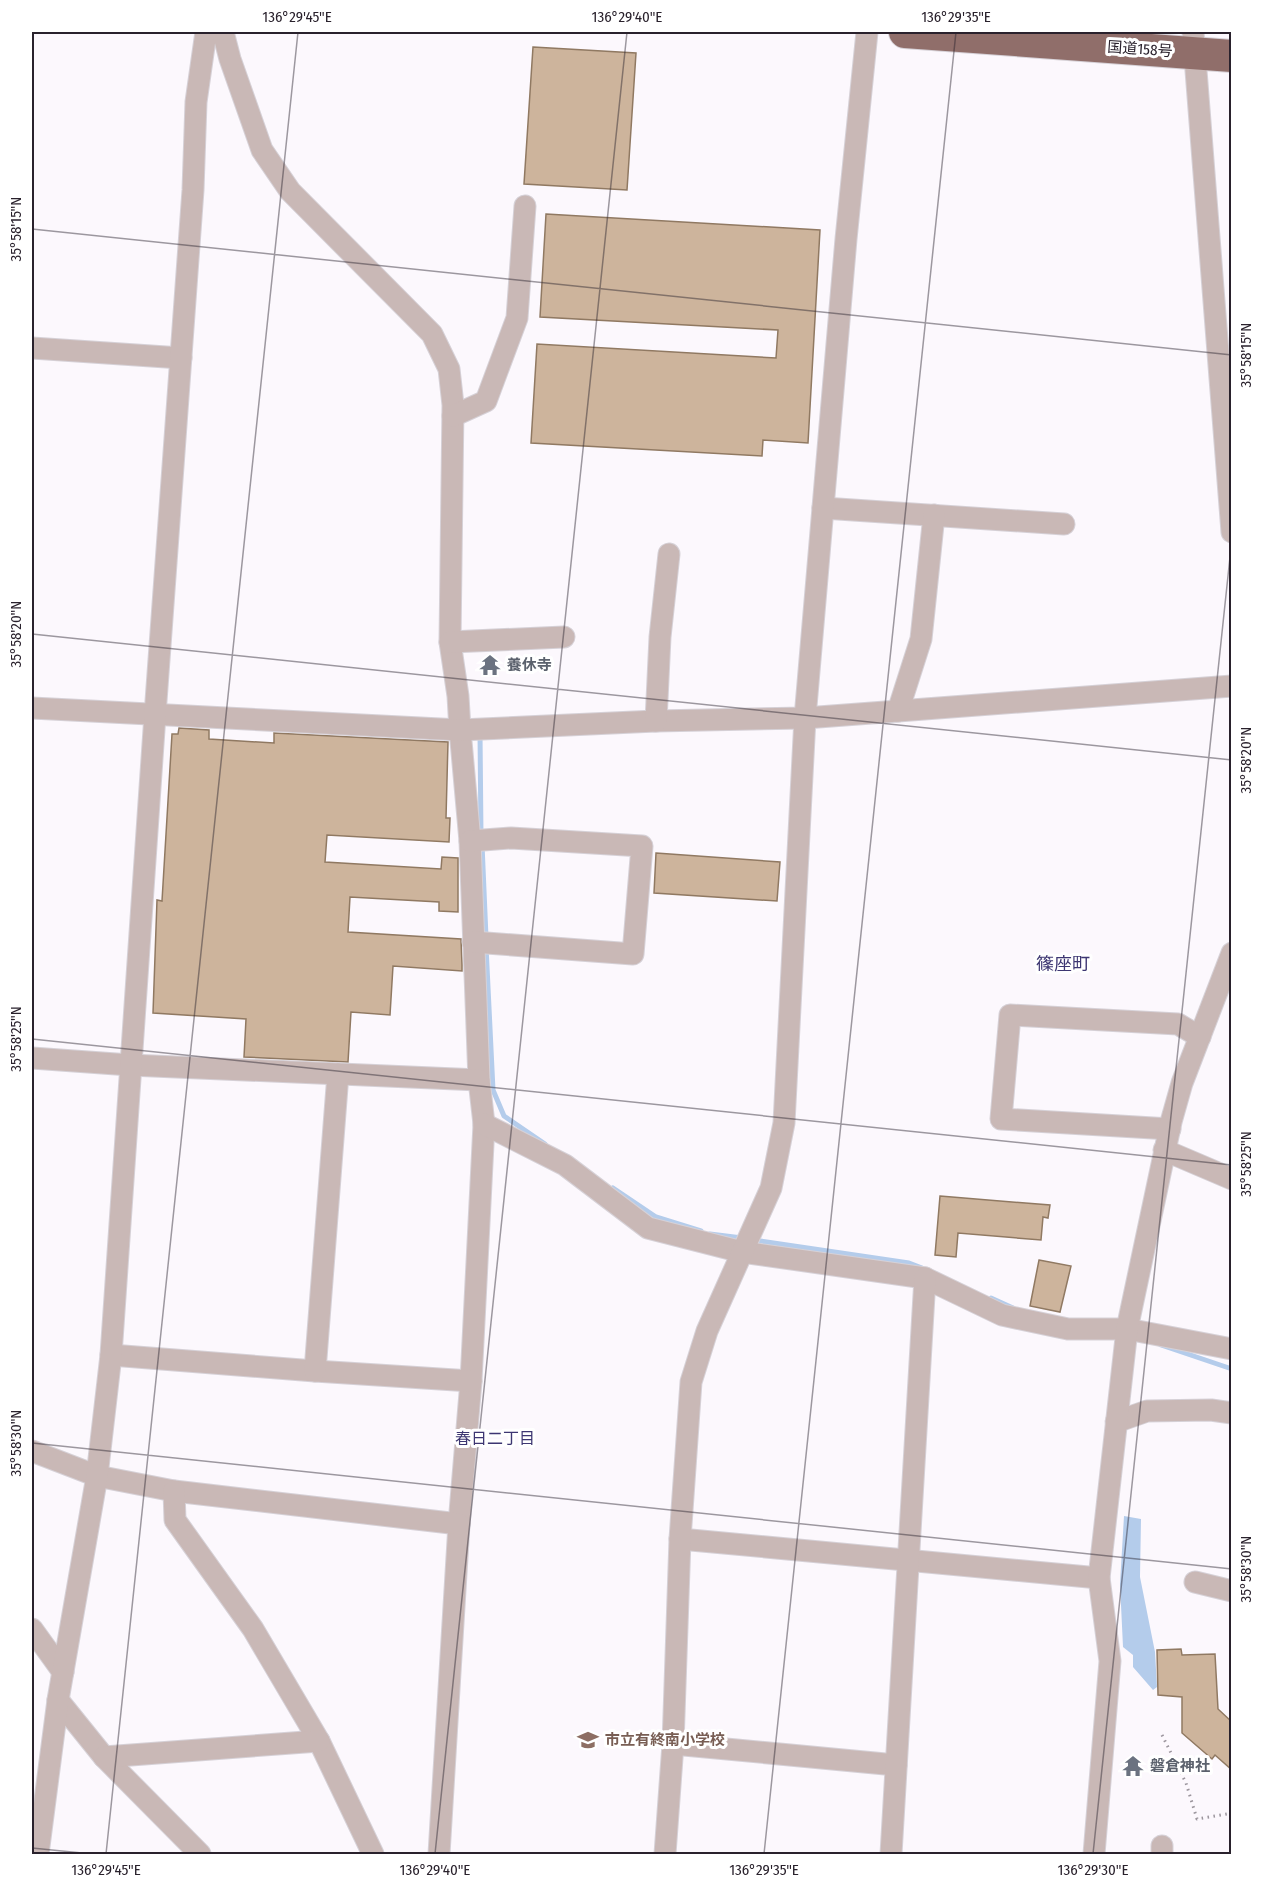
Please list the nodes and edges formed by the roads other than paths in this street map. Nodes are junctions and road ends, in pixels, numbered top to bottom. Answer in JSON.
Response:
{"nodes":[{"id":1,"x":206,"y":32,"type":"edge"},
{"id":2,"x":223,"y":32,"type":"edge"},
{"id":3,"x":867,"y":32,"type":"edge"},
{"id":4,"x":906,"y":32,"type":"edge"},
{"id":5,"x":1194,"y":42,"type":"edge"},
{"id":6,"x":1232,"y":56,"type":"edge"},
{"id":7,"x":525,"y":206,"type":"dead end"},
{"id":8,"x":32,"y":348,"type":"edge"},
{"id":9,"x":181,"y":358,"type":"junction"},
{"id":10,"x":453,"y":416,"type":"junction"},
{"id":11,"x":823,"y":508,"type":"junction"},
{"id":12,"x":934,"y":515,"type":"junction"},
{"id":13,"x":1064,"y":524,"type":"dead end"},
{"id":14,"x":1232,"y":532,"type":"edge"},
{"id":15,"x":669,"y":554,"type":"dead end"},
{"id":16,"x":564,"y":637,"type":"dead end"},
{"id":17,"x":450,"y":642,"type":"junction"},
{"id":18,"x":1232,"y":686,"type":"edge"},
{"id":19,"x":32,"y":708,"type":"edge"},
{"id":20,"x":898,"y":711,"type":"junction"},
{"id":21,"x":155,"y":715,"type":"junction"},
{"id":22,"x":805,"y":718,"type":"junction"},
{"id":23,"x":656,"y":721,"type":"junction"},
{"id":24,"x":459,"y":730,"type":"junction"},
{"id":25,"x":470,"y":841,"type":"junction"},
{"id":26,"x":474,"y":942,"type":"junction"},
{"id":27,"x":1232,"y":953,"type":"edge"},
{"id":28,"x":1225,"y":991,"type":"edge"},
{"id":29,"x":1200,"y":1037,"type":"junction"},
{"id":30,"x":32,"y":1058,"type":"edge"},
{"id":31,"x":130,"y":1065,"type":"junction"},
{"id":32,"x":338,"y":1074,"type":"junction"},
{"id":33,"x":479,"y":1080,"type":"junction"},
{"id":34,"x":484,"y":1125,"type":"junction"},
{"id":35,"x":1170,"y":1129,"type":"junction"},
{"id":36,"x":1164,"y":1150,"type":"junction"},
{"id":37,"x":1232,"y":1179,"type":"edge"},
{"id":38,"x":742,"y":1252,"type":"junction"},
{"id":39,"x":925,"y":1278,"type":"junction"},
{"id":40,"x":1127,"y":1329,"type":"junction"},
{"id":41,"x":1232,"y":1349,"type":"edge"},
{"id":42,"x":111,"y":1355,"type":"junction"},
{"id":43,"x":315,"y":1371,"type":"junction"},
{"id":44,"x":471,"y":1381,"type":"junction"},
{"id":45,"x":1232,"y":1413,"type":"edge"},
{"id":46,"x":1116,"y":1422,"type":"junction"},
{"id":47,"x":32,"y":1451,"type":"edge"},
{"id":48,"x":97,"y":1476,"type":"junction"},
{"id":49,"x":174,"y":1491,"type":"junction"},
{"id":50,"x":459,"y":1524,"type":"junction"},
{"id":51,"x":680,"y":1539,"type":"junction"},
{"id":52,"x":909,"y":1560,"type":"junction"},
{"id":53,"x":1099,"y":1578,"type":"junction"},
{"id":54,"x":1195,"y":1582,"type":"dead end"},
{"id":55,"x":1232,"y":1591,"type":"edge"},
{"id":56,"x":33,"y":1633,"type":"edge"},
{"id":57,"x":63,"y":1672,"type":"junction"},
{"id":58,"x":58,"y":1700,"type":"junction"},
{"id":59,"x":319,"y":1741,"type":"junction"},
{"id":60,"x":673,"y":1744,"type":"junction"},
{"id":61,"x":104,"y":1757,"type":"junction"},
{"id":62,"x":40,"y":1763,"type":"edge"},
{"id":63,"x":896,"y":1765,"type":"junction"},
{"id":64,"x":38,"y":1854,"type":"edge"},
{"id":65,"x":200,"y":1854,"type":"edge"},
{"id":66,"x":373,"y":1854,"type":"edge"},
{"id":67,"x":439,"y":1854,"type":"edge"},
{"id":68,"x":665,"y":1854,"type":"edge"},
{"id":69,"x":891,"y":1854,"type":"edge"},
{"id":70,"x":1094,"y":1854,"type":"edge"}],
"edges":[{"from":1,"to":9,"type":"street"},
{"from":2,"to":10,"type":"street"},
{"from":3,"to":11,"type":"street"},
{"from":4,"to":5,"type":"highway","name":"国道158号"},
{"from":5,"to":6,"type":"highway","name":"国道158号"},
{"from":5,"to":14,"type":"street"},
{"from":7,"to":10,"type":"street"},
{"from":8,"to":9,"type":"street"},
{"from":9,"to":21,"type":"street"},
{"from":10,"to":17,"type":"street"},
{"from":11,"to":12,"type":"street"},
{"from":11,"to":22,"type":"street"},
{"from":12,"to":13,"type":"street"},
{"from":12,"to":20,"type":"street"},
{"from":15,"to":23,"type":"street"},
{"from":16,"to":17,"type":"street"},
{"from":17,"to":24,"type":"street"},
{"from":18,"to":20,"type":"street"},
{"from":19,"to":21,"type":"street"},
{"from":20,"to":22,"type":"street"},
{"from":21,"to":24,"type":"street"},
{"from":21,"to":31,"type":"street"},
{"from":22,"to":23,"type":"street"},
{"from":22,"to":38,"type":"street"},
{"from":23,"to":24,"type":"street"},
{"from":24,"to":25,"type":"street"},
{"from":25,"to":26,"type":"street"},
{"from":25,"to":26,"type":"street"},
{"from":26,"to":33,"type":"street"},
{"from":27,"to":28,"type":"street"},
{"from":28,"to":29,"type":"street"},
{"from":29,"to":35,"type":"street"},
{"from":29,"to":35,"type":"street"},
{"from":30,"to":31,"type":"street"},
{"from":31,"to":32,"type":"street"},
{"from":31,"to":42,"type":"street"},
{"from":32,"to":33,"type":"street"},
{"from":32,"to":43,"type":"street"},
{"from":33,"to":34,"type":"street"},
{"from":34,"to":38,"type":"street"},
{"from":34,"to":44,"type":"street"},
{"from":35,"to":36,"type":"street"},
{"from":36,"to":37,"type":"street"},
{"from":36,"to":40,"type":"street"},
{"from":38,"to":39,"type":"street"},
{"from":38,"to":51,"type":"street"},
{"from":39,"to":40,"type":"street"},
{"from":39,"to":52,"type":"street"},
{"from":40,"to":41,"type":"street"},
{"from":40,"to":46,"type":"street"},
{"from":42,"to":43,"type":"street"},
{"from":42,"to":48,"type":"street"},
{"from":43,"to":44,"type":"street"},
{"from":44,"to":50,"type":"street"},
{"from":45,"to":46,"type":"street"},
{"from":46,"to":53,"type":"street"},
{"from":47,"to":48,"type":"street"},
{"from":48,"to":49,"type":"street"},
{"from":48,"to":57,"type":"street"},
{"from":49,"to":50,"type":"street"},
{"from":49,"to":59,"type":"street"},
{"from":50,"to":67,"type":"street"},
{"from":51,"to":52,"type":"street"},
{"from":51,"to":60,"type":"street"},
{"from":52,"to":53,"type":"street"},
{"from":52,"to":63,"type":"street"},
{"from":53,"to":70,"type":"street"},
{"from":54,"to":55,"type":"street"},
{"from":56,"to":57,"type":"street"},
{"from":57,"to":58,"type":"street"},
{"from":58,"to":61,"type":"street"},
{"from":58,"to":62,"type":"street"},
{"from":59,"to":61,"type":"street"},
{"from":59,"to":66,"type":"street"},
{"from":60,"to":63,"type":"street"},
{"from":60,"to":68,"type":"street"},
{"from":61,"to":65,"type":"street"},
{"from":62,"to":64,"type":"street"},
{"from":63,"to":69,"type":"street"}]}
